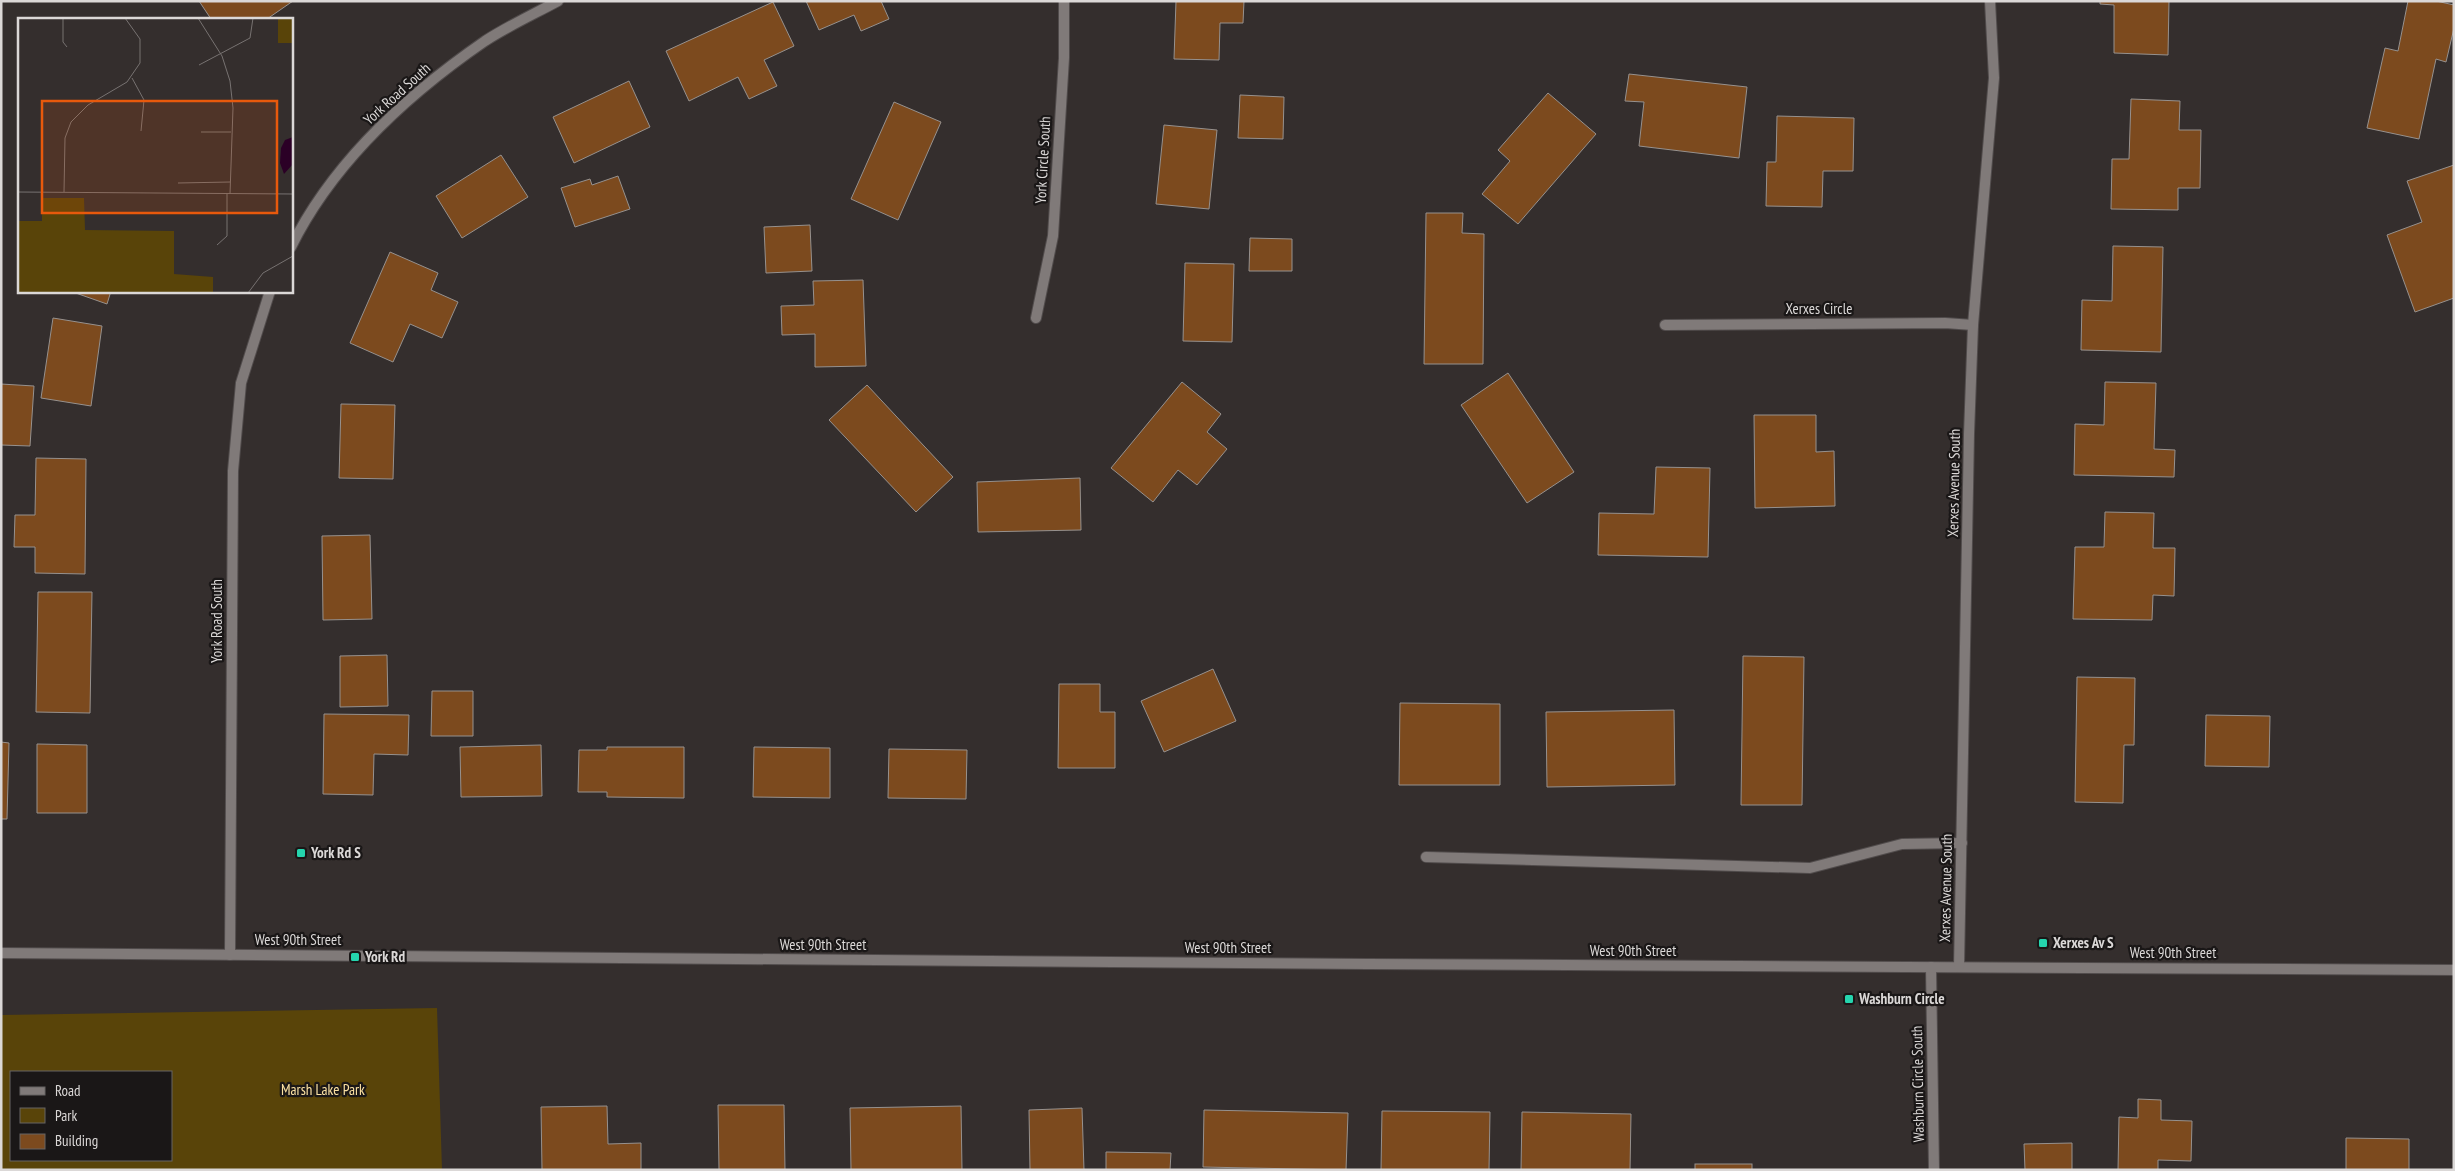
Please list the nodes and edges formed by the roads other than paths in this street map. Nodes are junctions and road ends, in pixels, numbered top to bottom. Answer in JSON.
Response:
{"nodes":[{"id":1,"x":558,"y":1,"type":"edge"},
{"id":2,"x":1064,"y":1,"type":"edge"},
{"id":3,"x":1990,"y":1,"type":"edge"},
{"id":4,"x":292,"y":245,"type":"edge"},
{"id":5,"x":270,"y":292,"type":"edge"},
{"id":6,"x":1036,"y":318,"type":"dead end"},
{"id":7,"x":1665,"y":326,"type":"dead end"},
{"id":8,"x":1973,"y":326,"type":"junction"},
{"id":9,"x":1962,"y":843,"type":"junction"},
{"id":10,"x":1426,"y":857,"type":"dead end"},
{"id":11,"x":1,"y":953,"type":"edge"},
{"id":12,"x":230,"y":955,"type":"junction"},
{"id":13,"x":1931,"y":967,"type":"junction"},
{"id":14,"x":1960,"y":967,"type":"junction"},
{"id":15,"x":2454,"y":970,"type":"edge"},
{"id":16,"x":1934,"y":1170,"type":"edge"}],
"edges":[{"from":1,"to":4,"type":"street","name":"York Road South"},
{"from":2,"to":6,"type":"street","name":"York Circle South"},
{"from":3,"to":8,"type":"street","name":"Xerxes Avenue South"},
{"from":5,"to":12,"type":"street","name":"York Road South"},
{"from":7,"to":8,"type":"street","name":"Xerxes Circle"},
{"from":8,"to":9,"type":"street","name":"Xerxes Avenue South"},
{"from":9,"to":10,"type":"street"},
{"from":9,"to":14,"type":"street","name":"Xerxes Avenue South"},
{"from":11,"to":12,"type":"street","name":"West 90th Street"},
{"from":12,"to":13,"type":"street","name":"West 90th Street"},
{"from":13,"to":14,"type":"street","name":"West 90th Street"},
{"from":13,"to":16,"type":"street","name":"Washburn Circle South"},
{"from":14,"to":15,"type":"street","name":"West 90th Street"}]}
